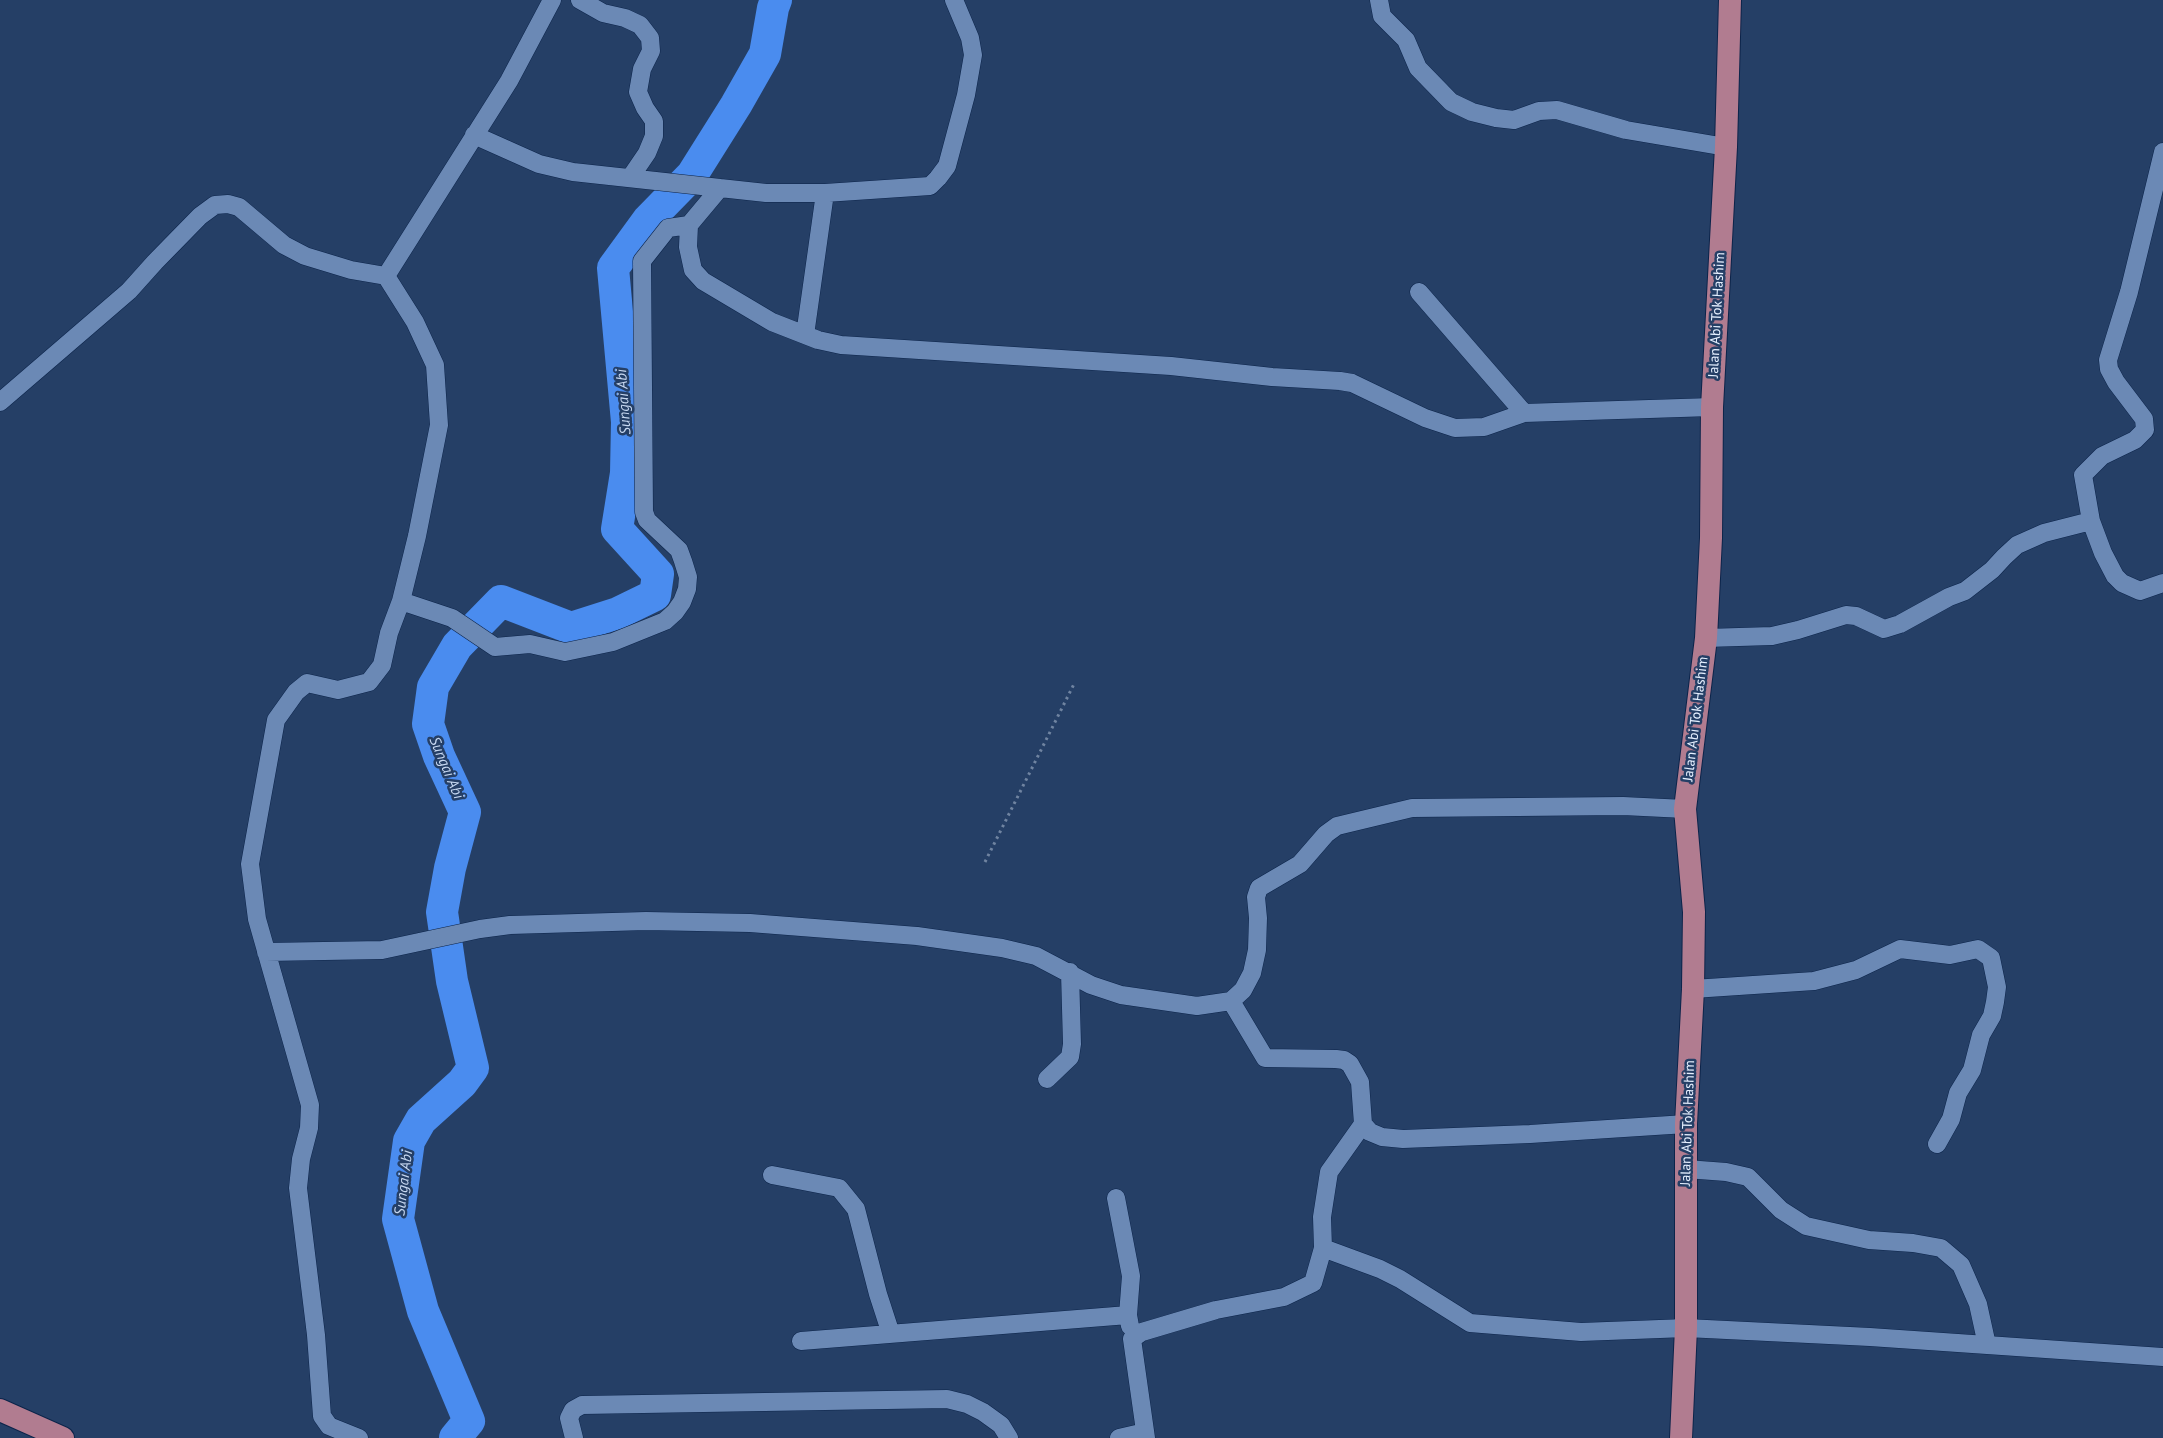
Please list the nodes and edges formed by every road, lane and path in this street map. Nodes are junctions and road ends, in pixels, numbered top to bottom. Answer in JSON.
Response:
{"nodes":[{"id":1,"x":552,"y":0,"type":"edge"},
{"id":2,"x":580,"y":0,"type":"edge"},
{"id":3,"x":954,"y":0,"type":"edge"},
{"id":4,"x":1379,"y":0,"type":"edge"},
{"id":5,"x":1730,"y":0,"type":"edge"},
{"id":6,"x":474,"y":135,"type":"junction"},
{"id":7,"x":1726,"y":147,"type":"junction"},
{"id":8,"x":2163,"y":152,"type":"edge"},
{"id":9,"x":630,"y":178,"type":"junction"},
{"id":10,"x":720,"y":188,"type":"junction"},
{"id":11,"x":825,"y":193,"type":"junction"},
{"id":12,"x":689,"y":225,"type":"junction"},
{"id":13,"x":386,"y":276,"type":"junction"},
{"id":14,"x":1419,"y":292,"type":"dead end"},
{"id":15,"x":805,"y":335,"type":"junction"},
{"id":16,"x":0,"y":402,"type":"edge"},
{"id":17,"x":1712,"y":407,"type":"junction"},
{"id":18,"x":1524,"y":413,"type":"junction"},
{"id":19,"x":2090,"y":521,"type":"junction"},
{"id":20,"x":2163,"y":583,"type":"edge"},
{"id":21,"x":400,"y":601,"type":"junction"},
{"id":22,"x":1706,"y":638,"type":"junction"},
{"id":23,"x":1075,"y":682,"type":"dead end"},
{"id":24,"x":1685,"y":809,"type":"junction"},
{"id":25,"x":985,"y":862,"type":"dead end"},
{"id":26,"x":266,"y":952,"type":"junction"},
{"id":27,"x":1070,"y":972,"type":"junction"},
{"id":28,"x":1694,"y":989,"type":"junction"},
{"id":29,"x":1231,"y":1001,"type":"junction"},
{"id":30,"x":1047,"y":1078,"type":"dead end"},
{"id":31,"x":1363,"y":1124,"type":"junction"},
{"id":32,"x":1686,"y":1124,"type":"junction"},
{"id":33,"x":1937,"y":1144,"type":"dead end"},
{"id":34,"x":1686,"y":1168,"type":"junction"},
{"id":35,"x":772,"y":1175,"type":"dead end"},
{"id":36,"x":1116,"y":1198,"type":"dead end"},
{"id":37,"x":1323,"y":1248,"type":"junction"},
{"id":38,"x":1128,"y":1315,"type":"junction"},
{"id":39,"x":1686,"y":1328,"type":"junction"},
{"id":40,"x":891,"y":1334,"type":"junction"},
{"id":41,"x":1132,"y":1339,"type":"junction"},
{"id":42,"x":801,"y":1341,"type":"dead end"},
{"id":43,"x":1987,"y":1345,"type":"junction"},
{"id":44,"x":2163,"y":1357,"type":"edge"},
{"id":45,"x":0,"y":1410,"type":"edge"},
{"id":46,"x":1146,"y":1435,"type":"edge"},
{"id":47,"x":63,"y":1438,"type":"edge"},
{"id":48,"x":359,"y":1438,"type":"edge"},
{"id":49,"x":574,"y":1438,"type":"edge"},
{"id":50,"x":1009,"y":1438,"type":"edge"},
{"id":51,"x":1118,"y":1438,"type":"edge"},
{"id":52,"x":1681,"y":1438,"type":"edge"}],
"edges":[{"from":1,"to":6,"type":"street"},
{"from":2,"to":9,"type":"street"},
{"from":3,"to":11,"type":"street"},
{"from":4,"to":7,"type":"street"},
{"from":5,"to":7,"type":"main road","name":"Jalan Abi Tok Hashim"},
{"from":6,"to":9,"type":"street"},
{"from":6,"to":13,"type":"street"},
{"from":7,"to":17,"type":"main road","name":"Jalan Abi Tok Hashim"},
{"from":8,"to":19,"type":"street"},
{"from":9,"to":10,"type":"street"},
{"from":10,"to":11,"type":"street"},
{"from":10,"to":12,"type":"street"},
{"from":11,"to":15,"type":"street"},
{"from":12,"to":15,"type":"street"},
{"from":12,"to":21,"type":"street"},
{"from":13,"to":16,"type":"street"},
{"from":13,"to":21,"type":"street"},
{"from":14,"to":18,"type":"street"},
{"from":15,"to":18,"type":"street"},
{"from":17,"to":18,"type":"street"},
{"from":17,"to":22,"type":"main road","name":"Jalan Abi Tok Hashim"},
{"from":19,"to":20,"type":"street"},
{"from":19,"to":22,"type":"street"},
{"from":21,"to":26,"type":"street"},
{"from":22,"to":24,"type":"main road","name":"Jalan Abi Tok Hashim"},
{"from":23,"to":25,"type":"path"},
{"from":24,"to":28,"type":"main road","name":"Jalan Abi Tok Hashim"},
{"from":24,"to":29,"type":"street"},
{"from":26,"to":27,"type":"street"},
{"from":26,"to":48,"type":"street"},
{"from":27,"to":29,"type":"street"},
{"from":27,"to":30,"type":"street"},
{"from":28,"to":32,"type":"main road","name":"Jalan Abi Tok Hashim"},
{"from":28,"to":33,"type":"street"},
{"from":29,"to":31,"type":"street"},
{"from":31,"to":32,"type":"street"},
{"from":31,"to":37,"type":"street"},
{"from":32,"to":34,"type":"main road","name":"Jalan Abi Tok Hashim"},
{"from":34,"to":39,"type":"main road","name":"Jalan Abi Tok Hashim"},
{"from":34,"to":43,"type":"street"},
{"from":35,"to":40,"type":"street"},
{"from":36,"to":38,"type":"street"},
{"from":37,"to":39,"type":"street"},
{"from":37,"to":41,"type":"street"},
{"from":38,"to":40,"type":"street"},
{"from":38,"to":41,"type":"street"},
{"from":39,"to":43,"type":"street"},
{"from":39,"to":52,"type":"main road","name":"Jalan Abi Tok Hashim"},
{"from":40,"to":42,"type":"street"},
{"from":41,"to":46,"type":"street"},
{"from":43,"to":44,"type":"street"},
{"from":45,"to":47,"type":"main road"},
{"from":46,"to":51,"type":"street"},
{"from":49,"to":50,"type":"street"}]}
